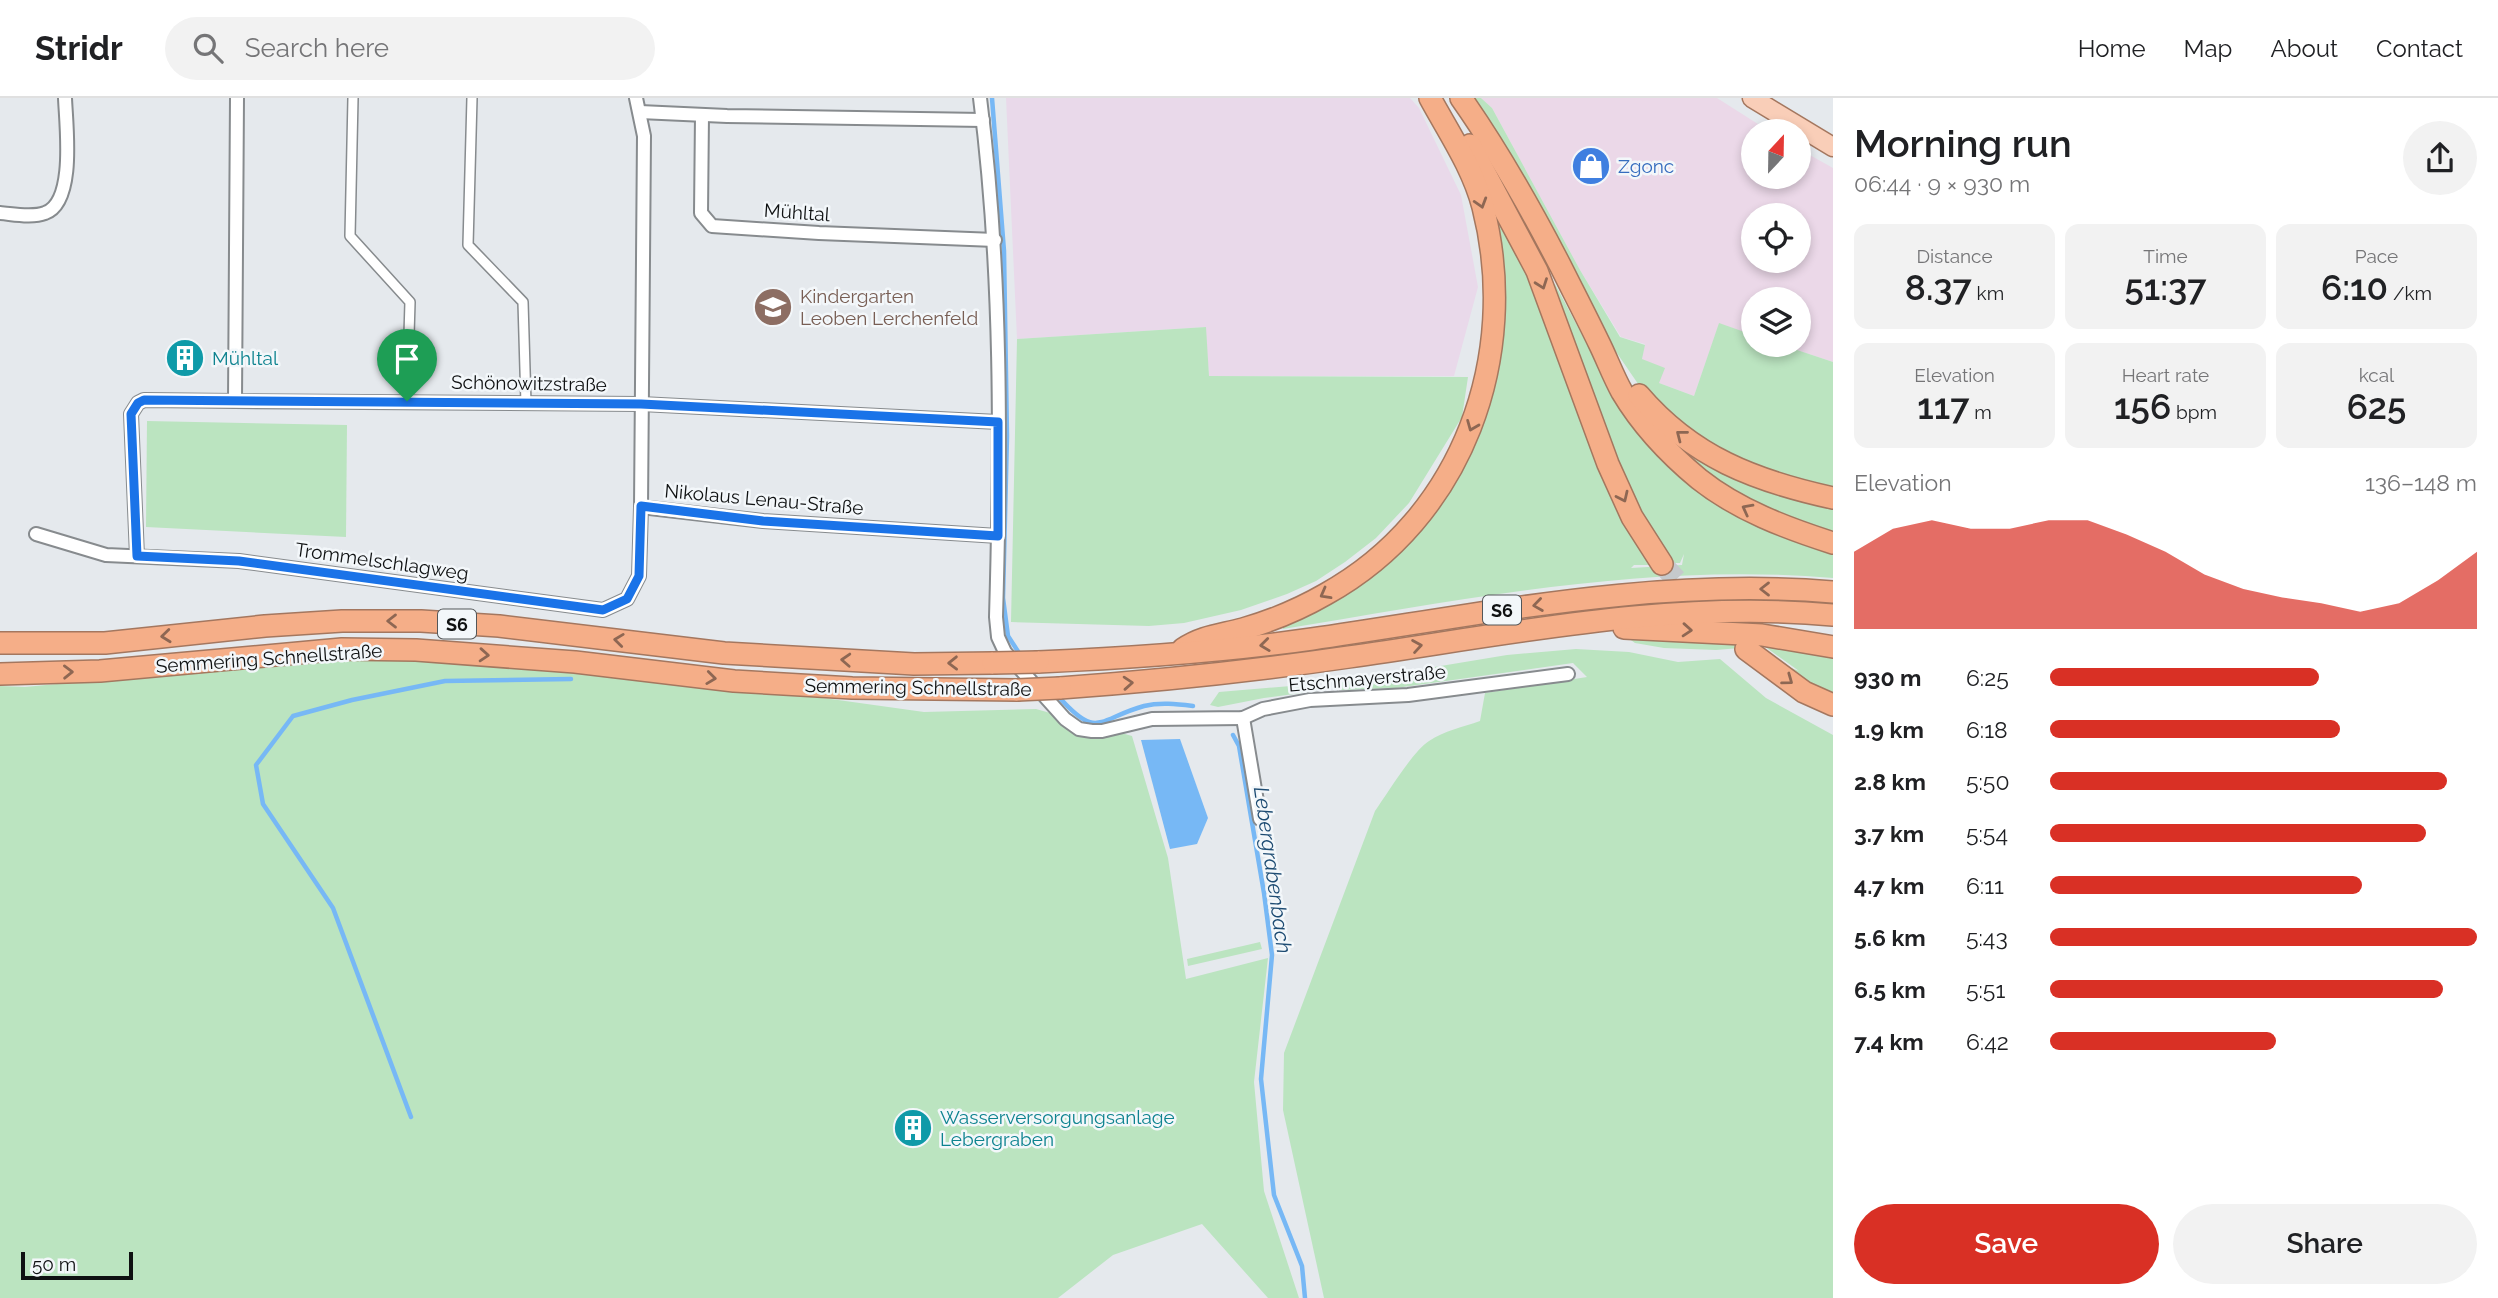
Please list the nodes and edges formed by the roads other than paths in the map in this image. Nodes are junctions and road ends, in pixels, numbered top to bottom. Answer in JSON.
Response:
{"nodes":[{"id":1,"x":65,"y":98,"type":"edge"},
{"id":2,"x":237,"y":98,"type":"edge"},
{"id":3,"x":353,"y":98,"type":"edge"},
{"id":4,"x":472,"y":98,"type":"edge"},
{"id":5,"x":636,"y":98,"type":"edge"},
{"id":6,"x":980,"y":98,"type":"edge"},
{"id":7,"x":1430,"y":98,"type":"edge"},
{"id":8,"x":1436,"y":98,"type":"edge"},
{"id":9,"x":1461,"y":98,"type":"edge"},
{"id":10,"x":1752,"y":98,"type":"edge"},
{"id":11,"x":640,"y":112,"type":"junction"},
{"id":12,"x":702,"y":115,"type":"junction"},
{"id":13,"x":983,"y":120,"type":"junction"},
{"id":14,"x":1833,"y":147,"type":"edge"},
{"id":15,"x":0,"y":213,"type":"edge"},
{"id":16,"x":995,"y":240,"type":"junction"},
{"id":17,"x":1598,"y":340,"type":"junction"},
{"id":18,"x":235,"y":401,"type":"junction"},
{"id":19,"x":407,"y":401,"type":"junction"},
{"id":20,"x":526,"y":404,"type":"junction"},
{"id":21,"x":641,"y":404,"type":"junction"},
{"id":22,"x":998,"y":422,"type":"junction"},
{"id":23,"x":1833,"y":498,"type":"edge"},
{"id":24,"x":641,"y":506,"type":"junction"},
{"id":25,"x":36,"y":534,"type":"dead end"},
{"id":26,"x":998,"y":536,"type":"junction"},
{"id":27,"x":1833,"y":543,"type":"edge"},
{"id":28,"x":137,"y":556,"type":"junction"},
{"id":29,"x":1662,"y":564,"type":"tunnel mouth"},
{"id":30,"x":1833,"y":592,"type":"edge"},
{"id":31,"x":1833,"y":615,"type":"edge"},
{"id":32,"x":1595,"y":620,"type":"junction"},
{"id":33,"x":0,"y":643,"type":"edge"},
{"id":34,"x":1833,"y":647,"type":"edge"},
{"id":35,"x":1746,"y":649,"type":"dead end"},
{"id":36,"x":1173,"y":655,"type":"junction"},
{"id":37,"x":0,"y":674,"type":"edge"},
{"id":38,"x":1569,"y":674,"type":"dead end"},
{"id":39,"x":1833,"y":705,"type":"edge"},
{"id":40,"x":1243,"y":718,"type":"junction"},
{"id":41,"x":1260,"y":819,"type":"dead end"}],
"edges":[{"from":1,"to":15,"type":"street"},
{"from":2,"to":18,"type":"street"},
{"from":3,"to":19,"type":"street"},
{"from":4,"to":20,"type":"street"},
{"from":5,"to":11,"type":"street","name":"Nikolaus Lenau-Straße"},
{"from":6,"to":13,"type":"street","name":"Etschmayerstraße"},
{"from":7,"to":36,"type":"highway","one_way":true},
{"from":8,"to":29,"type":"highway","one_way":true},
{"from":9,"to":17,"type":"highway"},
{"from":10,"to":14,"type":"main road"},
{"from":11,"to":12,"type":"street"},
{"from":11,"to":21,"type":"street","name":"Nikolaus Lenau-Straße"},
{"from":12,"to":13,"type":"street"},
{"from":12,"to":16,"type":"street","name":"Mühltal"},
{"from":13,"to":16,"type":"street","name":"Etschmayerstraße"},
{"from":16,"to":22,"type":"street","name":"Etschmayerstraße"},
{"from":23,"to":17,"type":"highway","one_way":true},
{"from":27,"to":17,"type":"highway","one_way":true},
{"from":18,"to":19,"type":"street","name":"Schönowitzstraße"},
{"from":18,"to":28,"type":"street","name":"Schönowitzstraße"},
{"from":19,"to":20,"type":"street","name":"Schönowitzstraße"},
{"from":20,"to":21,"type":"street","name":"Schönowitzstraße"},
{"from":21,"to":22,"type":"street","name":"Schönowitzstraße"},
{"from":21,"to":24,"type":"street","name":"Nikolaus Lenau-Straße"},
{"from":22,"to":26,"type":"street","name":"Etschmayerstraße"},
{"from":24,"to":26,"type":"street","name":"Nikolaus Lenau-Straße"},
{"from":24,"to":28,"type":"street","name":"Trommelschlagweg"},
{"from":25,"to":28,"type":"street","name":"Trommelschlagweg"},
{"from":26,"to":40,"type":"street","name":"Etschmayerstraße"},
{"from":30,"to":36,"type":"highway","name":"Semmering Schnellstraße","number":"S6","one_way":true},
{"from":31,"to":32,"type":"highway","name":"Semmering Schnellstraße","number":"S6"},
{"from":32,"to":34,"type":"highway","one_way":true},
{"from":37,"to":32,"type":"highway","name":"Semmering Schnellstraße","number":"S6","one_way":true,"bridge":true},
{"from":36,"to":33,"type":"highway","name":"Semmering Schnellstraße","number":"S6","one_way":true,"bridge":true},
{"from":35,"to":39,"type":"highway","one_way":true},
{"from":38,"to":40,"type":"street","name":"Etschmayerstraße"},
{"from":40,"to":41,"type":"street"}]}
